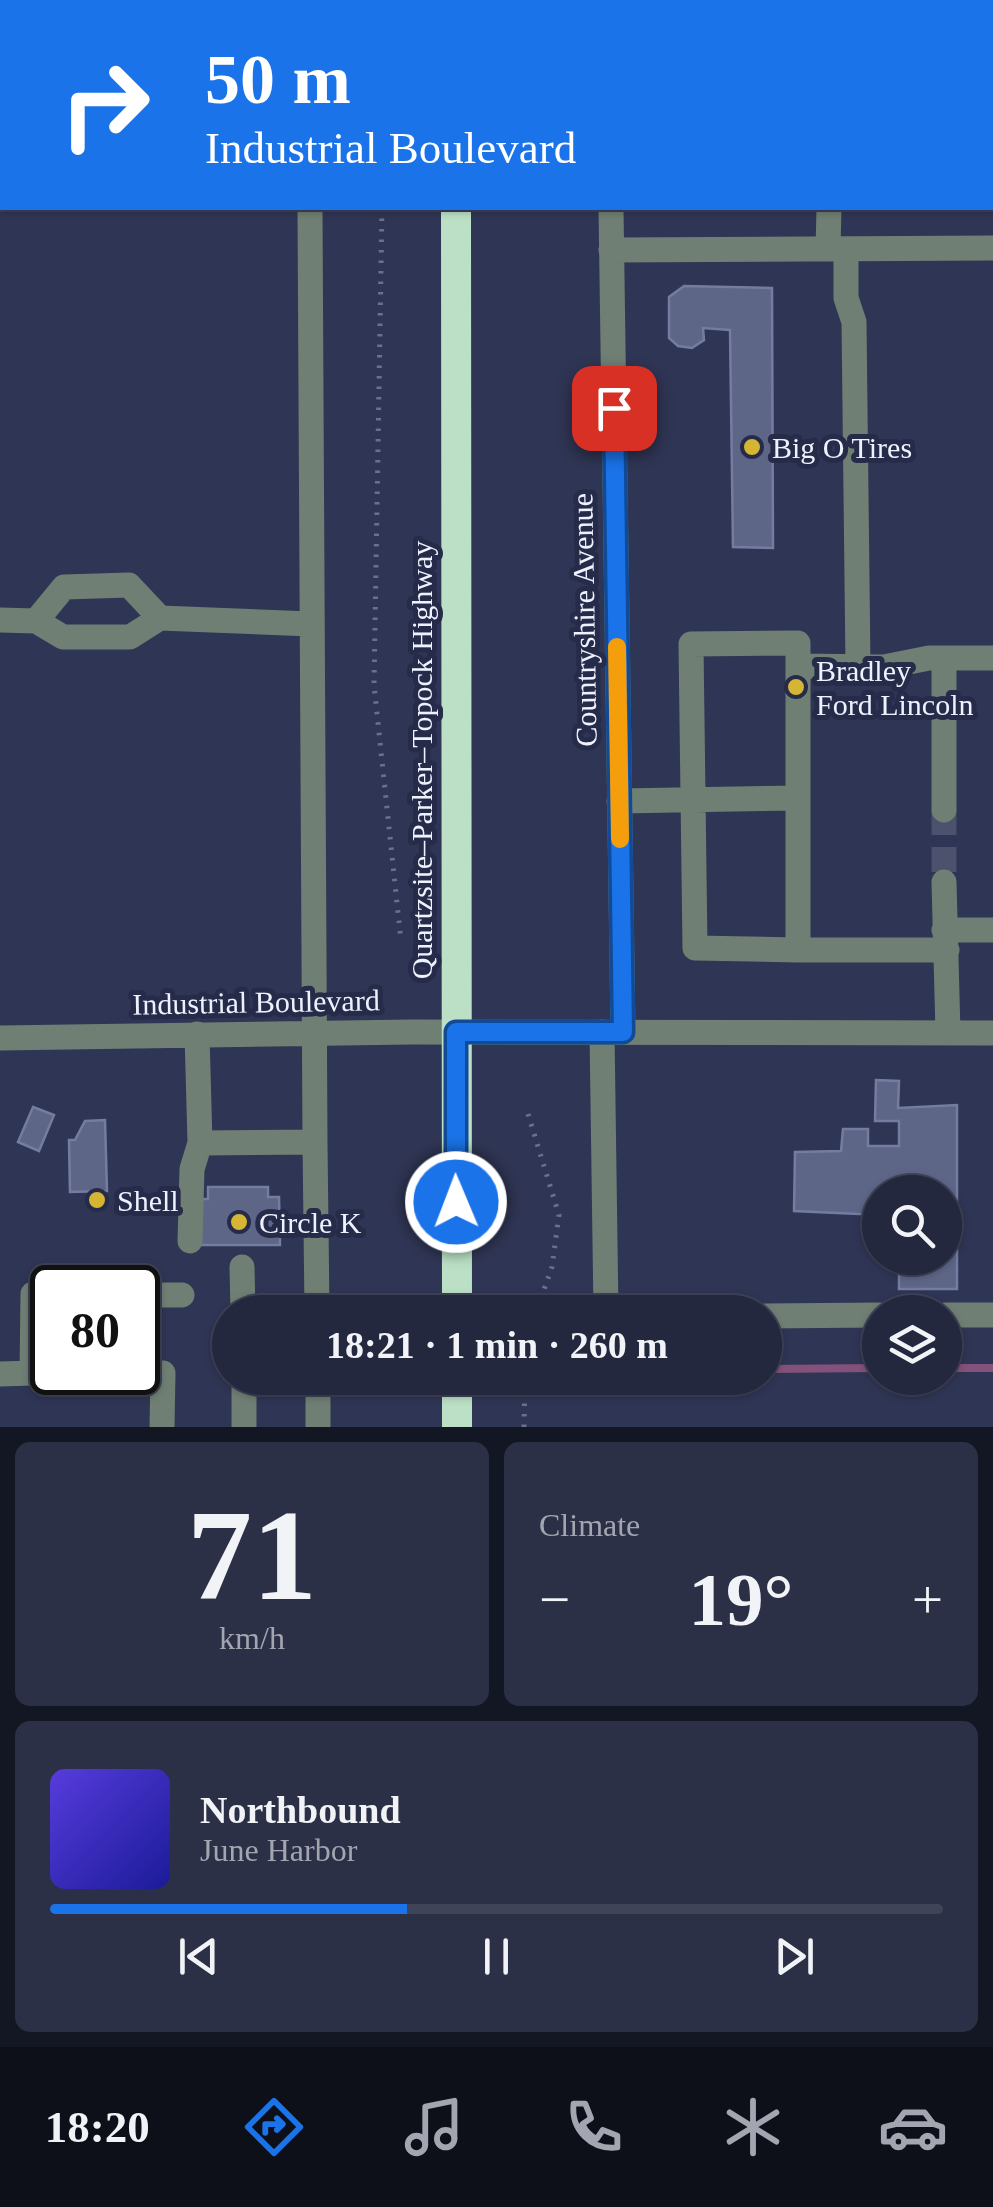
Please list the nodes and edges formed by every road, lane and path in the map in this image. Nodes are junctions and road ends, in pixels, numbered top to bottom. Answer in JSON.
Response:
{"nodes":[{"id":1,"x":310,"y":210,"type":"edge"},
{"id":2,"x":382,"y":210,"type":"edge"},
{"id":3,"x":456,"y":210,"type":"edge"},
{"id":4,"x":612,"y":210,"type":"edge"},
{"id":5,"x":829,"y":210,"type":"edge"},
{"id":6,"x":993,"y":248,"type":"edge"},
{"id":7,"x":837,"y":249,"type":"junction"},
{"id":8,"x":611,"y":250,"type":"junction"},
{"id":9,"x":160,"y":618,"type":"junction"},
{"id":10,"x":0,"y":620,"type":"edge"},
{"id":11,"x":36,"y":621,"type":"junction"},
{"id":12,"x":311,"y":624,"type":"junction"},
{"id":13,"x":944,"y":658,"type":"junction"},
{"id":14,"x":993,"y":658,"type":"edge"},
{"id":15,"x":798,"y":666,"type":"junction"},
{"id":16,"x":858,"y":666,"type":"junction"},
{"id":17,"x":798,"y":798,"type":"junction"},
{"id":18,"x":620,"y":801,"type":"junction"},
{"id":19,"x":693,"y":801,"type":"junction"},
{"id":20,"x":944,"y":810,"type":"tunnel mouth"},
{"id":21,"x":944,"y":882,"type":"tunnel mouth"},
{"id":22,"x":993,"y":930,"type":"edge"},
{"id":23,"x":946,"y":940,"type":"junction"},
{"id":24,"x":401,"y":941,"type":"dead end"},
{"id":25,"x":798,"y":950,"type":"junction"},
{"id":26,"x":456,"y":1032,"type":"junction"},
{"id":27,"x":612,"y":1032,"type":"junction"},
{"id":28,"x":312,"y":1033,"type":"junction"},
{"id":29,"x":948,"y":1033,"type":"junction"},
{"id":30,"x":993,"y":1033,"type":"edge"},
{"id":31,"x":198,"y":1034,"type":"junction"},
{"id":32,"x":0,"y":1038,"type":"edge"},
{"id":33,"x":528,"y":1114,"type":"dead end"},
{"id":34,"x":315,"y":1142,"type":"junction"},
{"id":35,"x":200,"y":1143,"type":"junction"},
{"id":36,"x":190,"y":1241,"type":"dead end"},
{"id":37,"x":242,"y":1267,"type":"dead end"},
{"id":38,"x":160,"y":1295,"type":"edge"},
{"id":39,"x":182,"y":1295,"type":"dead end"},
{"id":40,"x":243,"y":1295,"type":"edge"},
{"id":41,"x":318,"y":1295,"type":"edge"},
{"id":42,"x":457,"y":1295,"type":"edge"},
{"id":43,"x":542,"y":1295,"type":"edge"},
{"id":44,"x":606,"y":1295,"type":"edge"},
{"id":45,"x":862,"y":1315,"type":"edge"},
{"id":46,"x":962,"y":1315,"type":"edge"},
{"id":47,"x":993,"y":1315,"type":"edge"},
{"id":48,"x":782,"y":1316,"type":"edge"},
{"id":49,"x":30,"y":1373,"type":"edge"},
{"id":50,"x":160,"y":1373,"type":"edge"},
{"id":51,"x":0,"y":1374,"type":"edge"},
{"id":52,"x":244,"y":1395,"type":"edge"},
{"id":53,"x":318,"y":1395,"type":"edge"},
{"id":54,"x":458,"y":1395,"type":"edge"},
{"id":55,"x":525,"y":1395,"type":"edge"},
{"id":56,"x":162,"y":1427,"type":"edge"},
{"id":57,"x":244,"y":1427,"type":"edge"},
{"id":58,"x":318,"y":1427,"type":"edge"},
{"id":59,"x":458,"y":1427,"type":"edge"},
{"id":60,"x":524,"y":1427,"type":"edge"}],
"edges":[{"from":1,"to":12,"type":"street"},
{"from":2,"to":24,"type":"path"},
{"from":3,"to":26,"type":"highway","name":"Quartzsite–Parker–Topock Highway"},
{"from":4,"to":8,"type":"street","name":"Countryshire Avenue"},
{"from":5,"to":7,"type":"street"},
{"from":6,"to":7,"type":"street"},
{"from":7,"to":8,"type":"street"},
{"from":7,"to":16,"type":"street"},
{"from":8,"to":18,"type":"street","name":"Countryshire Avenue"},
{"from":9,"to":11,"type":"street"},
{"from":9,"to":11,"type":"street"},
{"from":9,"to":12,"type":"street"},
{"from":10,"to":11,"type":"street"},
{"from":12,"to":28,"type":"street"},
{"from":13,"to":14,"type":"street"},
{"from":13,"to":16,"type":"street"},
{"from":13,"to":20,"type":"street"},
{"from":15,"to":16,"type":"street"},
{"from":15,"to":17,"type":"street"},
{"from":15,"to":19,"type":"street"},
{"from":17,"to":19,"type":"street"},
{"from":17,"to":25,"type":"street"},
{"from":18,"to":19,"type":"street"},
{"from":18,"to":27,"type":"street","name":"Countryshire Avenue"},
{"from":19,"to":25,"type":"street"},
{"from":21,"to":23,"type":"street"},
{"from":22,"to":23,"type":"street"},
{"from":23,"to":25,"type":"street"},
{"from":23,"to":29,"type":"street"},
{"from":26,"to":27,"type":"street","name":"Industrial Boulevard"},
{"from":26,"to":28,"type":"street","name":"Industrial Boulevard"},
{"from":26,"to":42,"type":"highway","name":"Quartzsite–Parker–Topock Highway"},
{"from":27,"to":29,"type":"street","name":"Industrial Boulevard"},
{"from":27,"to":44,"type":"street","name":"Countryshire Avenue"},
{"from":28,"to":31,"type":"street","name":"Industrial Boulevard"},
{"from":28,"to":34,"type":"street"},
{"from":29,"to":30,"type":"street","name":"Industrial Boulevard"},
{"from":31,"to":32,"type":"street","name":"Industrial Boulevard"},
{"from":31,"to":35,"type":"street"},
{"from":33,"to":43,"type":"path"},
{"from":34,"to":35,"type":"street"},
{"from":34,"to":41,"type":"street"},
{"from":35,"to":36,"type":"street"},
{"from":37,"to":40,"type":"street"},
{"from":38,"to":39,"type":"street"},
{"from":45,"to":48,"type":"street"},
{"from":46,"to":47,"type":"street"},
{"from":49,"to":51,"type":"street"},
{"from":50,"to":56,"type":"street"},
{"from":52,"to":57,"type":"street"},
{"from":53,"to":58,"type":"street"},
{"from":54,"to":59,"type":"highway"},
{"from":55,"to":60,"type":"path"}]}
